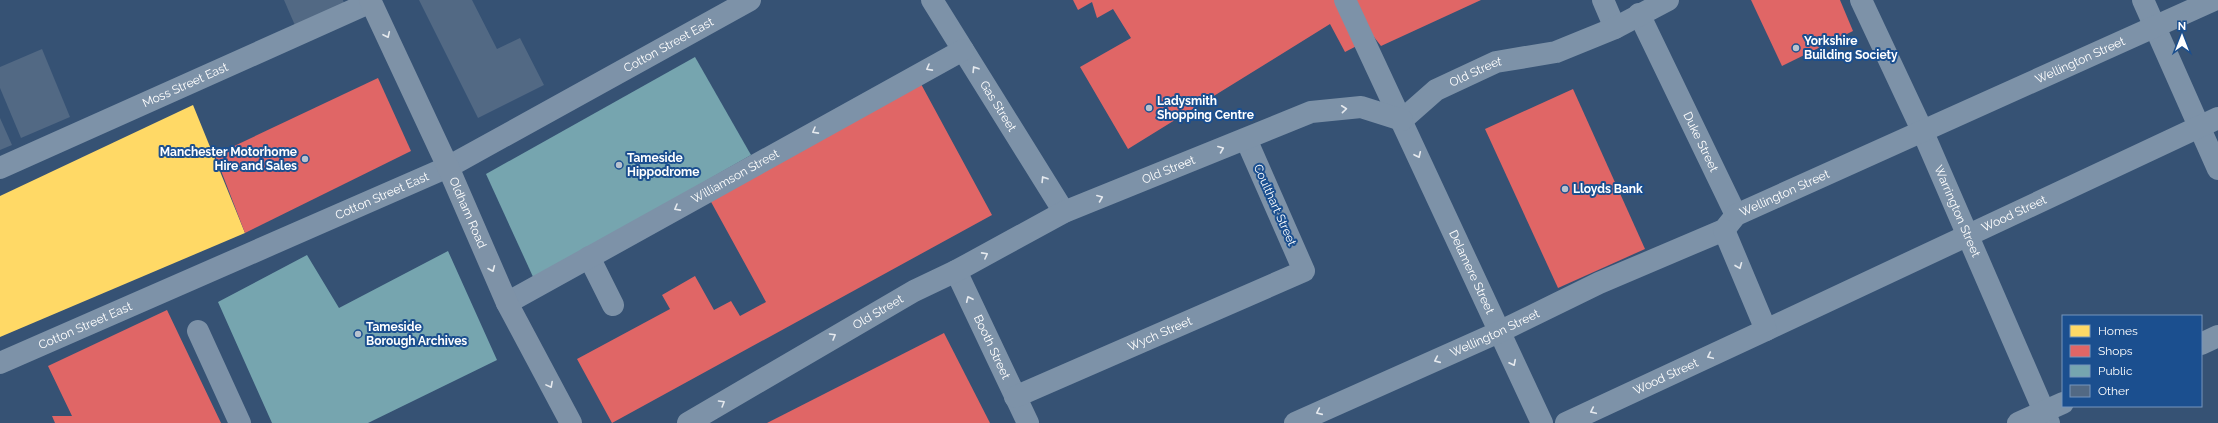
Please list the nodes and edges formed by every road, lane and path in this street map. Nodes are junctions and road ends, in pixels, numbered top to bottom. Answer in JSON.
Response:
{"nodes":[{"id":1,"x":750,"y":0,"type":"edge"},
{"id":2,"x":932,"y":0,"type":"edge"},
{"id":3,"x":1345,"y":0,"type":"edge"},
{"id":4,"x":1603,"y":0,"type":"edge"},
{"id":5,"x":1668,"y":0,"type":"edge"},
{"id":6,"x":1861,"y":0,"type":"edge"},
{"id":7,"x":2143,"y":0,"type":"edge"},
{"id":8,"x":2214,"y":0,"type":"edge"},
{"id":9,"x":371,"y":1,"type":"edge"},
{"id":10,"x":1639,"y":14,"type":"junction"},
{"id":11,"x":2155,"y":26,"type":"junction"},
{"id":12,"x":1615,"y":28,"type":"junction"},
{"id":13,"x":963,"y":50,"type":"junction"},
{"id":14,"x":1402,"y":120,"type":"junction"},
{"id":15,"x":2209,"y":122,"type":"edge"},
{"id":16,"x":1922,"y":130,"type":"junction"},
{"id":17,"x":1246,"y":139,"type":"junction"},
{"id":18,"x":448,"y":167,"type":"junction"},
{"id":19,"x":0,"y":168,"type":"edge"},
{"id":20,"x":2218,"y":169,"type":"edge"},
{"id":21,"x":1064,"y":212,"type":"junction"},
{"id":22,"x":1730,"y":223,"type":"junction"},
{"id":23,"x":1967,"y":236,"type":"junction"},
{"id":24,"x":589,"y":257,"type":"junction"},
{"id":25,"x":956,"y":271,"type":"junction"},
{"id":26,"x":1304,"y":271,"type":"joint"},
{"id":27,"x":507,"y":303,"type":"junction"},
{"id":28,"x":613,"y":306,"type":"dead end"},
{"id":29,"x":1766,"y":330,"type":"junction"},
{"id":30,"x":198,"y":331,"type":"dead end"},
{"id":31,"x":1499,"y":332,"type":"junction"},
{"id":32,"x":2218,"y":336,"type":"edge"},
{"id":33,"x":2202,"y":344,"type":"edge"},
{"id":34,"x":0,"y":363,"type":"edge"},
{"id":35,"x":1015,"y":397,"type":"junction"},
{"id":36,"x":2052,"y":413,"type":"edge"},
{"id":37,"x":240,"y":423,"type":"edge"},
{"id":38,"x":571,"y":423,"type":"edge"},
{"id":39,"x":688,"y":423,"type":"edge"},
{"id":40,"x":1028,"y":423,"type":"edge"},
{"id":41,"x":1294,"y":423,"type":"edge"},
{"id":42,"x":1542,"y":423,"type":"edge"},
{"id":43,"x":1566,"y":423,"type":"edge"},
{"id":44,"x":2018,"y":423,"type":"edge"}],
"edges":[{"from":1,"to":18,"type":"street","name":"Cotton Street East"},
{"from":2,"to":13,"type":"street","name":"Gas Street"},
{"from":3,"to":14,"type":"street","name":"Delamere Street"},
{"from":4,"to":12,"type":"street"},
{"from":5,"to":10,"type":"street","name":"Old Street"},
{"from":6,"to":16,"type":"street","name":"Warrington Street"},
{"from":7,"to":11,"type":"street"},
{"from":8,"to":11,"type":"street","name":"Wellington Street"},
{"from":9,"to":18,"type":"highway","name":"Oldham Road","one_way":true},
{"from":9,"to":19,"type":"street","name":"Moss Street East"},
{"from":10,"to":12,"type":"street","name":"Old Street"},
{"from":10,"to":22,"type":"street","name":"Duke Street"},
{"from":11,"to":15,"type":"street"},
{"from":11,"to":16,"type":"street","name":"Wellington Street"},
{"from":12,"to":14,"type":"street","name":"Old Street"},
{"from":21,"to":13,"type":"street","name":"Gas Street","one_way":true},
{"from":13,"to":24,"type":"street","name":"Williamson Street","one_way":true},
{"from":17,"to":14,"type":"street","name":"Old Street","one_way":true},
{"from":14,"to":31,"type":"street","name":"Delamere Street","one_way":true},
{"from":15,"to":20,"type":"street"},
{"from":15,"to":23,"type":"street","name":"Wood Street"},
{"from":16,"to":22,"type":"street","name":"Wellington Street"},
{"from":16,"to":23,"type":"street","name":"Warrington Street"},
{"from":21,"to":17,"type":"street","name":"Old Street","one_way":true},
{"from":17,"to":26,"type":"street","name":"Coulthart Street"},
{"from":18,"to":27,"type":"highway","name":"Oldham Road","one_way":true},
{"from":18,"to":34,"type":"street","name":"Cotton Street East"},
{"from":25,"to":21,"type":"street","name":"Old Street","one_way":true},
{"from":22,"to":29,"type":"street","one_way":true},
{"from":22,"to":31,"type":"street","name":"Wellington Street"},
{"from":23,"to":29,"type":"street","name":"Wood Street"},
{"from":23,"to":36,"type":"street","name":"Warrington Street"},
{"from":24,"to":27,"type":"street","name":"Williamson Street"},
{"from":24,"to":28,"type":"street"},
{"from":35,"to":25,"type":"street","name":"Booth Street","one_way":true},
{"from":39,"to":25,"type":"street","name":"Old Street","one_way":true},
{"from":26,"to":35,"type":"street","name":"Wych Street"},
{"from":27,"to":38,"type":"highway","name":"Oldham Road","one_way":true},
{"from":29,"to":43,"type":"street","name":"Wood Street","one_way":true},
{"from":30,"to":37,"type":"street"},
{"from":31,"to":41,"type":"street","name":"Wellington Street","one_way":true},
{"from":31,"to":42,"type":"street","name":"Delamere Street","one_way":true},
{"from":32,"to":33,"type":"street"},
{"from":35,"to":40,"type":"street","name":"Booth Street"},
{"from":36,"to":44,"type":"street"}]}
